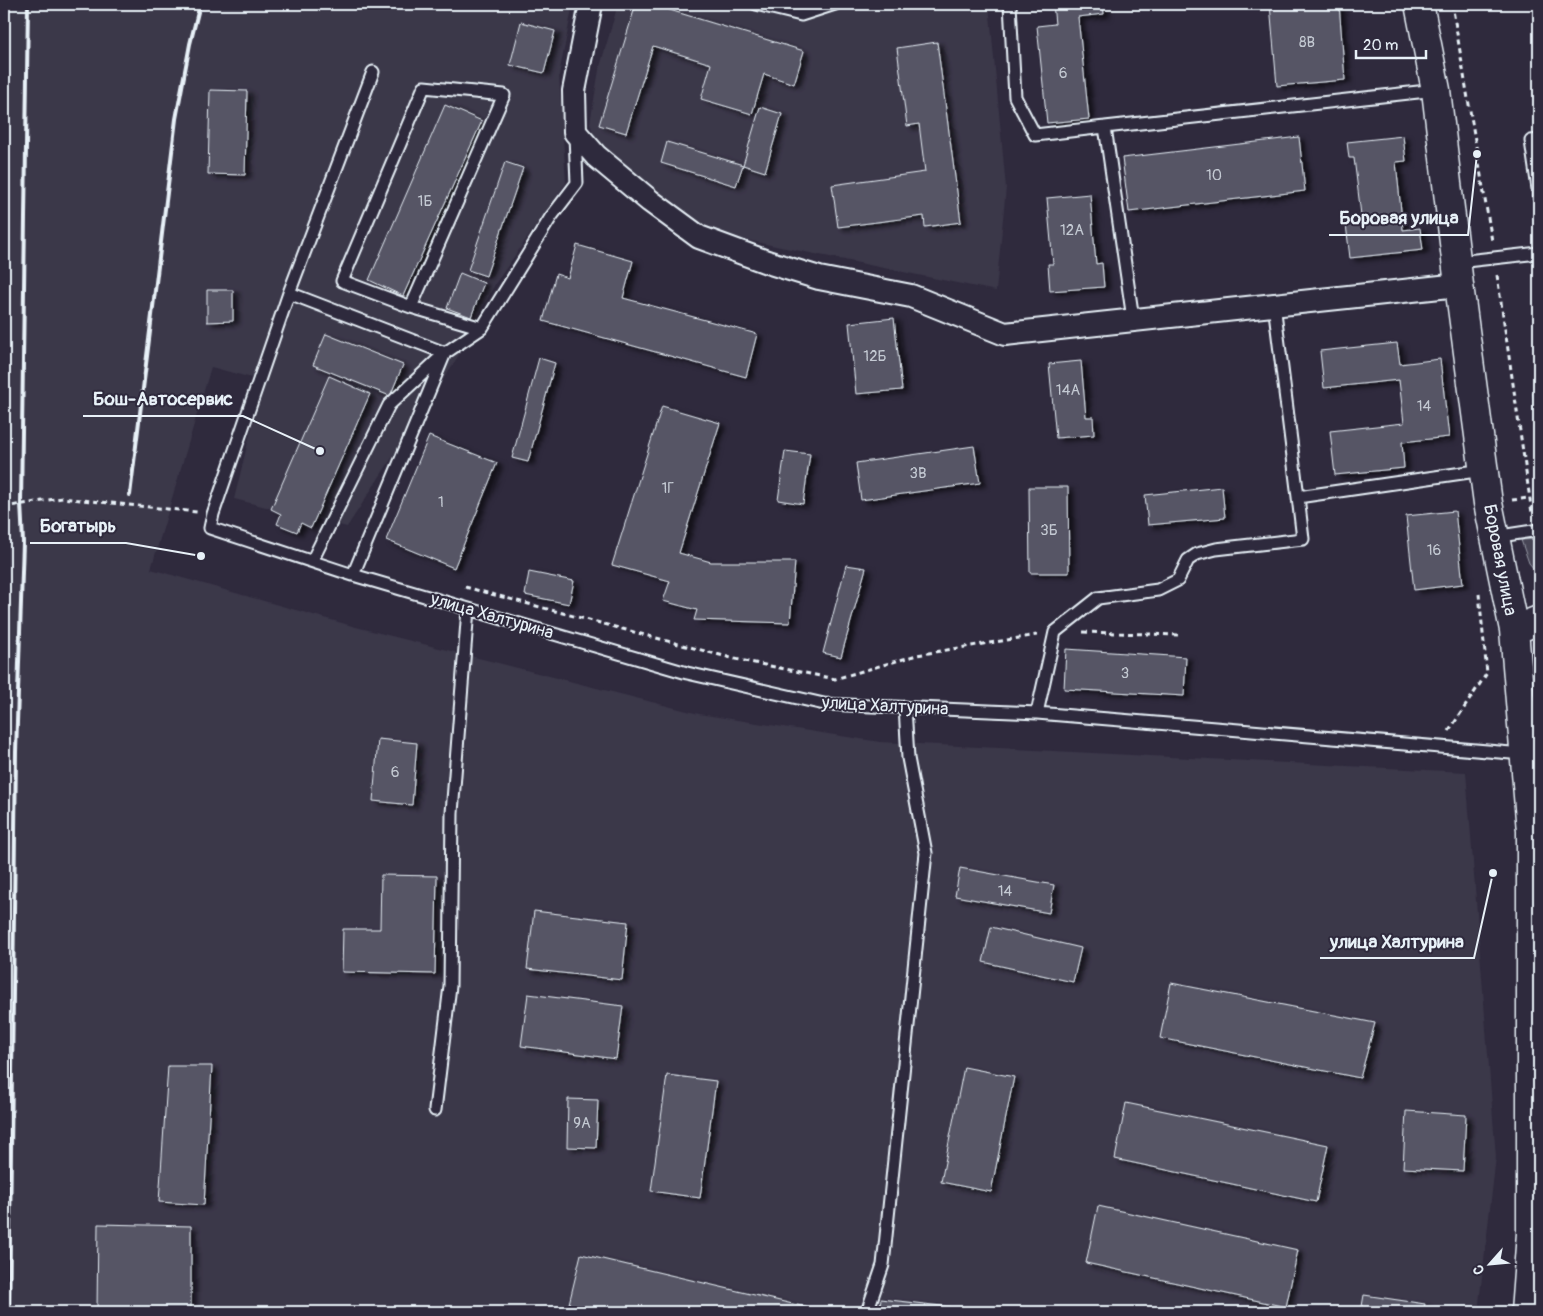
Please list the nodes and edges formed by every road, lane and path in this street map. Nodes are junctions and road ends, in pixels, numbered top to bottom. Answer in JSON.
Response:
{"nodes":[{"id":1,"x":591,"y":4,"type":"edge"},
{"id":2,"x":756,"y":4,"type":"edge"},
{"id":3,"x":835,"y":4,"type":"edge"},
{"id":4,"x":1010,"y":4,"type":"edge"},
{"id":5,"x":1419,"y":4,"type":"edge"},
{"id":6,"x":373,"y":72,"type":"dead end"},
{"id":7,"x":1436,"y":90,"type":"junction"},
{"id":8,"x":1105,"y":128,"type":"junction"},
{"id":9,"x":575,"y":132,"type":"junction"},
{"id":10,"x":1539,"y":140,"type":"edge"},
{"id":11,"x":1539,"y":196,"type":"edge"},
{"id":12,"x":1539,"y":253,"type":"edge"},
{"id":13,"x":1457,"y":274,"type":"junction"},
{"id":14,"x":290,"y":293,"type":"junction"},
{"id":15,"x":1274,"y":304,"type":"junction"},
{"id":16,"x":412,"y":307,"type":"junction"},
{"id":17,"x":1133,"y":318,"type":"junction"},
{"id":18,"x":482,"y":328,"type":"junction"},
{"id":19,"x":445,"y":353,"type":"junction"},
{"id":20,"x":1484,"y":470,"type":"junction"},
{"id":21,"x":1298,"y":497,"type":"junction"},
{"id":22,"x":4,"y":506,"type":"edge"},
{"id":23,"x":213,"y":514,"type":"junction"},
{"id":24,"x":1539,"y":530,"type":"edge"},
{"id":25,"x":1494,"y":537,"type":"junction"},
{"id":26,"x":312,"y":561,"type":"junction"},
{"id":27,"x":353,"y":575,"type":"junction"},
{"id":28,"x":1478,"y":585,"type":"dead end"},
{"id":29,"x":463,"y":587,"type":"dead end"},
{"id":30,"x":468,"y":609,"type":"junction"},
{"id":31,"x":1539,"y":620,"type":"edge"},
{"id":32,"x":1514,"y":630,"type":"junction"},
{"id":33,"x":1055,"y":632,"type":"junction"},
{"id":34,"x":1179,"y":635,"type":"dead end"},
{"id":35,"x":905,"y":708,"type":"junction"},
{"id":36,"x":1037,"y":713,"type":"junction"},
{"id":37,"x":1438,"y":746,"type":"junction"},
{"id":38,"x":1523,"y":754,"type":"junction"},
{"id":39,"x":1535,"y":840,"type":"edge"},
{"id":40,"x":1535,"y":1074,"type":"edge"},
{"id":41,"x":435,"y":1110,"type":"dead end"},
{"id":42,"x":867,"y":1312,"type":"edge"},
{"id":43,"x":1525,"y":1312,"type":"edge"}],
"edges":[{"from":1,"to":9,"type":"street"},
{"from":2,"to":3,"type":"lane"},
{"from":4,"to":8,"type":"lane"},
{"from":5,"to":7,"type":"main road","name":"Боровая улица"},
{"from":6,"to":14,"type":"lane"},
{"from":7,"to":8,"type":"lane"},
{"from":7,"to":13,"type":"main road","name":"Боровая улица"},
{"from":8,"to":17,"type":"lane"},
{"from":9,"to":17,"type":"street"},
{"from":9,"to":18,"type":"lane"},
{"from":10,"to":11,"type":"lane"},
{"from":12,"to":13,"type":"lane"},
{"from":13,"to":15,"type":"street"},
{"from":13,"to":20,"type":"main road","name":"Боровая улица"},
{"from":14,"to":19,"type":"lane"},
{"from":14,"to":23,"type":"lane"},
{"from":15,"to":17,"type":"street"},
{"from":15,"to":21,"type":"lane"},
{"from":16,"to":16,"type":"lane"},
{"from":16,"to":18,"type":"lane"},
{"from":18,"to":19,"type":"lane"},
{"from":19,"to":26,"type":"lane"},
{"from":19,"to":27,"type":"lane"},
{"from":20,"to":21,"type":"lane"},
{"from":20,"to":25,"type":"main road","name":"Боровая улица"},
{"from":21,"to":33,"type":"lane"},
{"from":22,"to":23,"type":"path"},
{"from":23,"to":26,"type":"lane","name":"улица Халтурина"},
{"from":24,"to":25,"type":"lane"},
{"from":25,"to":32,"type":"main road","name":"Боровая улица"},
{"from":26,"to":27,"type":"lane","name":"улица Халтурина"},
{"from":27,"to":30,"type":"lane","name":"улица Халтурина"},
{"from":28,"to":37,"type":"path"},
{"from":29,"to":33,"type":"path"},
{"from":30,"to":35,"type":"lane","name":"улица Халтурина"},
{"from":30,"to":41,"type":"lane"},
{"from":31,"to":32,"type":"main road"},
{"from":32,"to":38,"type":"main road","name":"Боровая улица"},
{"from":33,"to":34,"type":"path"},
{"from":33,"to":36,"type":"lane"},
{"from":35,"to":36,"type":"lane","name":"улица Халтурина"},
{"from":35,"to":42,"type":"lane"},
{"from":36,"to":37,"type":"lane","name":"улица Халтурина"},
{"from":37,"to":38,"type":"lane","name":"улица Халтурина"},
{"from":38,"to":39,"type":"main road","name":"Боровая улица"},
{"from":39,"to":40,"type":"main road","name":"Боровая улица"},
{"from":40,"to":43,"type":"main road","name":"Боровая улица"}]}
